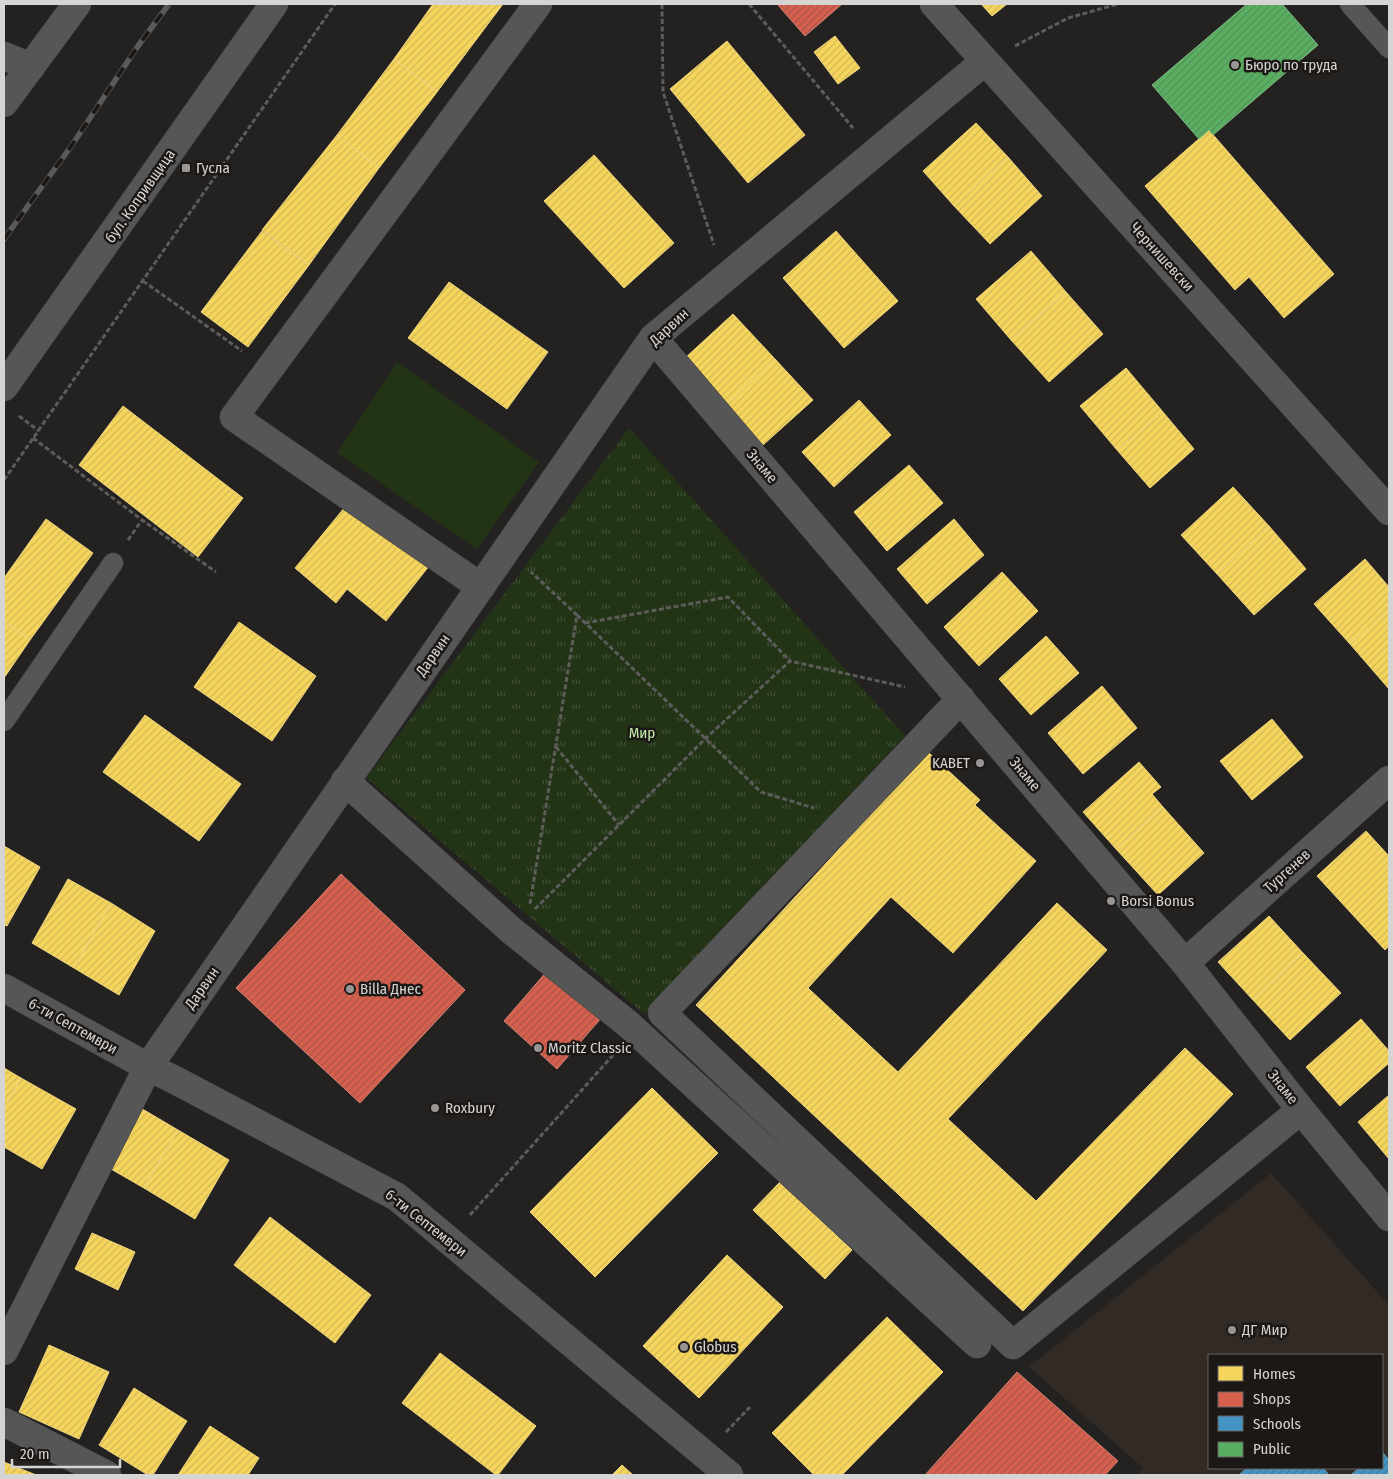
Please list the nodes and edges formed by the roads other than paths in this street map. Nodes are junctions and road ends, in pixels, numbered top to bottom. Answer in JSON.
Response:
{"nodes":[{"id":1,"x":77,"y":4,"type":"edge"},
{"id":2,"x":274,"y":4,"type":"edge"},
{"id":3,"x":538,"y":4,"type":"edge"},
{"id":4,"x":934,"y":4,"type":"edge"},
{"id":5,"x":1350,"y":4,"type":"edge"},
{"id":6,"x":1389,"y":48,"type":"edge"},
{"id":7,"x":4,"y":56,"type":"edge"},
{"id":8,"x":985,"y":61,"type":"junction"},
{"id":9,"x":31,"y":67,"type":"junction"},
{"id":10,"x":4,"y":103,"type":"edge"},
{"id":11,"x":653,"y":338,"type":"junction"},
{"id":12,"x":4,"y":387,"type":"edge"},
{"id":13,"x":1389,"y":511,"type":"edge"},
{"id":14,"x":113,"y":563,"type":"dead end"},
{"id":15,"x":481,"y":587,"type":"junction"},
{"id":16,"x":961,"y":699,"type":"junction"},
{"id":17,"x":4,"y":721,"type":"edge"},
{"id":18,"x":1389,"y":780,"type":"edge"},
{"id":19,"x":345,"y":781,"type":"junction"},
{"id":20,"x":1185,"y":963,"type":"junction"},
{"id":21,"x":4,"y":988,"type":"edge"},
{"id":22,"x":148,"y":1067,"type":"junction"},
{"id":23,"x":1301,"y":1110,"type":"junction"},
{"id":24,"x":1389,"y":1217,"type":"edge"},
{"id":25,"x":976,"y":1344,"type":"dead end"},
{"id":26,"x":4,"y":1351,"type":"edge"},
{"id":27,"x":4,"y":1422,"type":"edge"},
{"id":28,"x":107,"y":1475,"type":"edge"},
{"id":29,"x":729,"y":1475,"type":"edge"}],
"edges":[{"from":1,"to":9,"type":"street"},
{"from":2,"to":12,"type":"street","name":"бул. Копривщица"},
{"from":3,"to":15,"type":"street"},
{"from":4,"to":8,"type":"street","name":"Чернишевски"},
{"from":5,"to":6,"type":"lane"},
{"from":7,"to":9,"type":"street"},
{"from":8,"to":11,"type":"street","name":"Дарвин"},
{"from":8,"to":13,"type":"street","name":"Чернишевски"},
{"from":9,"to":10,"type":"street"},
{"from":11,"to":15,"type":"street","name":"Дарвин"},
{"from":11,"to":16,"type":"street","name":"Знаме"},
{"from":14,"to":17,"type":"lane"},
{"from":15,"to":19,"type":"street","name":"Дарвин"},
{"from":16,"to":20,"type":"street","name":"Знаме"},
{"from":16,"to":23,"type":"street"},
{"from":18,"to":20,"type":"street","name":"Тургенев"},
{"from":19,"to":22,"type":"street","name":"Дарвин"},
{"from":19,"to":25,"type":"street"},
{"from":20,"to":23,"type":"street","name":"Знаме"},
{"from":21,"to":22,"type":"street","name":"6-ти Септември"},
{"from":22,"to":26,"type":"street","name":"Дарвин"},
{"from":22,"to":29,"type":"street","name":"6-ти Септември"},
{"from":23,"to":24,"type":"street","name":"Знаме"},
{"from":27,"to":28,"type":"street"}]}
